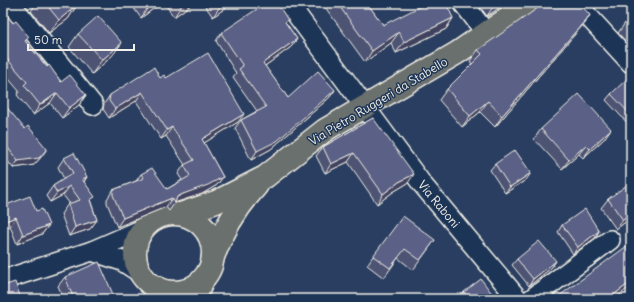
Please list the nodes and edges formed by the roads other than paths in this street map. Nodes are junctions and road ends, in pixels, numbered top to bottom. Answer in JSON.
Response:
{"nodes":[{"id":1,"x":10,"y":3,"type":"edge"},
{"id":2,"x":288,"y":3,"type":"edge"},
{"id":3,"x":463,"y":3,"type":"edge"},
{"id":4,"x":530,"y":3,"type":"edge"},
{"id":5,"x":576,"y":3,"type":"edge"},
{"id":6,"x":486,"y":33,"type":"junction"},
{"id":7,"x":631,"y":63,"type":"edge"},
{"id":8,"x":94,"y":106,"type":"dead end"},
{"id":9,"x":365,"y":106,"type":"junction"},
{"id":10,"x":265,"y":177,"type":"junction"},
{"id":11,"x":181,"y":214,"type":"junction"},
{"id":12,"x":145,"y":228,"type":"junction"},
{"id":13,"x":610,"y":240,"type":"dead end"},
{"id":14,"x":92,"y":251,"type":"junction"},
{"id":15,"x":213,"y":257,"type":"junction"},
{"id":16,"x":3,"y":280,"type":"edge"},
{"id":17,"x":153,"y":287,"type":"edge"},
{"id":18,"x":198,"y":289,"type":"edge"},
{"id":19,"x":518,"y":299,"type":"edge"},
{"id":20,"x":531,"y":299,"type":"edge"}],
"edges":[{"from":1,"to":8,"type":"street"},
{"from":2,"to":9,"type":"street","name":"Via Raboni"},
{"from":3,"to":6,"type":"street"},
{"from":4,"to":6,"type":"main road","name":"Via Pietro Ruggeri da Stabello"},
{"from":5,"to":7,"type":"street"},
{"from":6,"to":9,"type":"main road","name":"Via Pietro Ruggeri da Stabello"},
{"from":9,"to":10,"type":"main road","name":"Via Pietro Ruggeri da Stabello"},
{"from":9,"to":19,"type":"street","name":"Via Raboni"},
{"from":10,"to":11,"type":"main road","name":"Via Pietro Ruggeri da Stabello"},
{"from":10,"to":15,"type":"main road"},
{"from":11,"to":12,"type":"main road","name":"Via Pietro Ruggeri da Stabello"},
{"from":11,"to":15,"type":"main road"},
{"from":12,"to":14,"type":"street","name":"Via Pietro Ruggeri da Stabello"},
{"from":12,"to":17,"type":"main road"},
{"from":13,"to":20,"type":"street"},
{"from":14,"to":16,"type":"street","name":"Via Pietro Ruggeri da Stabello"},
{"from":14,"to":17,"type":"street"},
{"from":15,"to":18,"type":"main road"},
{"from":17,"to":18,"type":"main road"}]}
